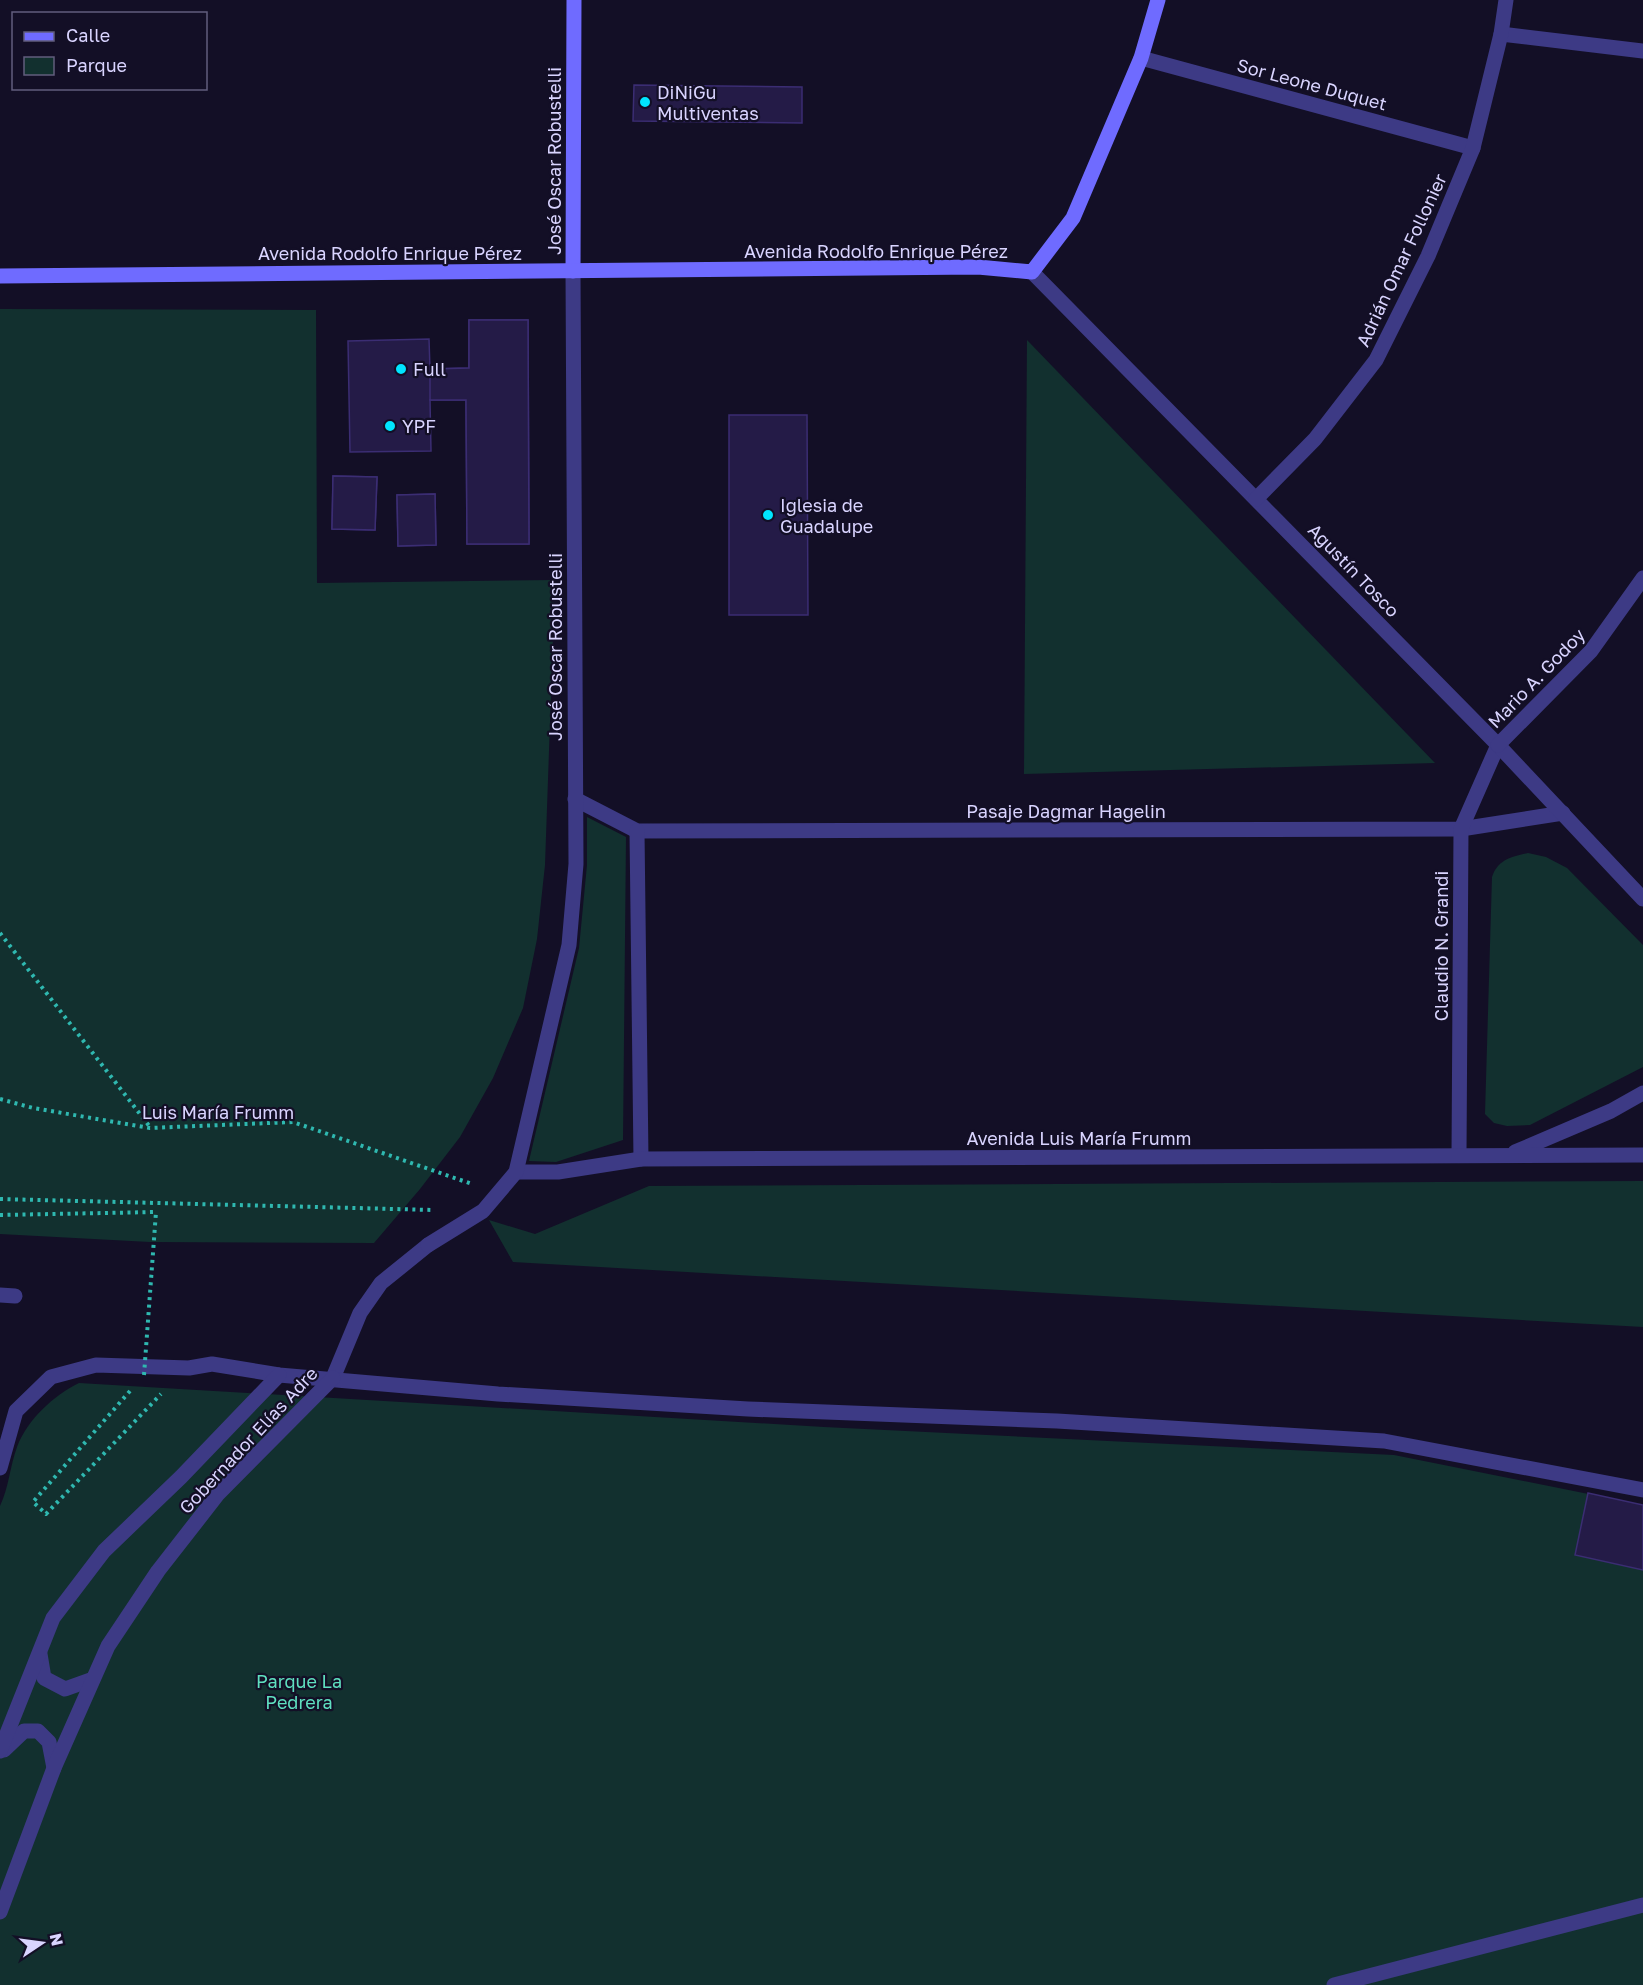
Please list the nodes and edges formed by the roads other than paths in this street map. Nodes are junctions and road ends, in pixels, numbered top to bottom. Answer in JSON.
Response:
{"nodes":[{"id":1,"x":573,"y":0,"type":"edge"},
{"id":2,"x":1158,"y":0,"type":"edge"},
{"id":3,"x":1506,"y":0,"type":"edge"},
{"id":4,"x":1501,"y":34,"type":"junction"},
{"id":5,"x":1643,"y":51,"type":"edge"},
{"id":6,"x":1141,"y":58,"type":"junction"},
{"id":7,"x":1473,"y":148,"type":"junction"},
{"id":8,"x":573,"y":271,"type":"junction"},
{"id":9,"x":1032,"y":272,"type":"junction"},
{"id":10,"x":0,"y":276,"type":"edge"},
{"id":11,"x":1256,"y":499,"type":"junction"},
{"id":12,"x":1643,"y":578,"type":"edge"},
{"id":13,"x":1498,"y":745,"type":"junction"},
{"id":14,"x":575,"y":800,"type":"junction"},
{"id":15,"x":1563,"y":813,"type":"junction"},
{"id":16,"x":1461,"y":829,"type":"junction"},
{"id":17,"x":637,"y":831,"type":"junction"},
{"id":18,"x":1643,"y":899,"type":"edge"},
{"id":19,"x":1643,"y":1093,"type":"edge"},
{"id":20,"x":1459,"y":1155,"type":"junction"},
{"id":21,"x":1507,"y":1155,"type":"junction"},
{"id":22,"x":1643,"y":1155,"type":"edge"},
{"id":23,"x":641,"y":1159,"type":"junction"},
{"id":24,"x":516,"y":1172,"type":"junction"},
{"id":25,"x":428,"y":1245,"type":"joint"},
{"id":26,"x":279,"y":1375,"type":"junction"},
{"id":27,"x":333,"y":1378,"type":"junction"},
{"id":28,"x":0,"y":1468,"type":"edge"},
{"id":29,"x":1643,"y":1490,"type":"edge"},
{"id":30,"x":40,"y":1652,"type":"junction"},
{"id":31,"x":93,"y":1678,"type":"junction"},
{"id":32,"x":0,"y":1752,"type":"edge"},
{"id":33,"x":54,"y":1768,"type":"junction"},
{"id":34,"x":1643,"y":1905,"type":"edge"},
{"id":35,"x":0,"y":1912,"type":"edge"},
{"id":36,"x":1334,"y":1985,"type":"edge"}],
"edges":[{"from":1,"to":8,"type":"street","name":"José Oscar Robustelli"},
{"from":2,"to":6,"type":"street"},
{"from":3,"to":4,"type":"street","name":"Adrián Omar Follonier"},
{"from":4,"to":5,"type":"street"},
{"from":4,"to":7,"type":"street","name":"Adrián Omar Follonier"},
{"from":6,"to":7,"type":"street","name":"Sor Leone Duquet"},
{"from":6,"to":9,"type":"street"},
{"from":7,"to":11,"type":"street","name":"Adrián Omar Follonier"},
{"from":8,"to":9,"type":"street","name":"Avenida Rodolfo Enrique Pérez"},
{"from":8,"to":10,"type":"street","name":"Avenida Rodolfo Enrique Pérez"},
{"from":8,"to":14,"type":"street","name":"José Oscar Robustelli"},
{"from":9,"to":11,"type":"street","name":"Agustín Tosco"},
{"from":11,"to":13,"type":"street","name":"Agustín Tosco"},
{"from":12,"to":13,"type":"street","name":"Mario A. Godoy"},
{"from":13,"to":15,"type":"street","name":"Agustín Tosco"},
{"from":13,"to":16,"type":"street","name":"Claudio N. Grandi"},
{"from":14,"to":17,"type":"street","name":"Pasaje Dagmar Hagelin"},
{"from":14,"to":24,"type":"street","name":"José Oscar Robustelli"},
{"from":15,"to":16,"type":"street","name":"Pasaje Dagmar Hagelin"},
{"from":15,"to":18,"type":"street","name":"Agustín Tosco"},
{"from":16,"to":17,"type":"street","name":"Pasaje Dagmar Hagelin"},
{"from":16,"to":20,"type":"street","name":"Claudio N. Grandi"},
{"from":17,"to":23,"type":"street"},
{"from":19,"to":21,"type":"street"},
{"from":20,"to":21,"type":"street","name":"Avenida Luis María Frumm"},
{"from":20,"to":23,"type":"street","name":"Avenida Luis María Frumm"},
{"from":21,"to":22,"type":"street","name":"Avenida Luis María Frumm"},
{"from":23,"to":24,"type":"street","name":"Avenida Luis María Frumm"},
{"from":24,"to":25,"type":"street","name":"José Oscar Robustelli"},
{"from":25,"to":27,"type":"street","name":"Gobernador Elías Adre"},
{"from":26,"to":27,"type":"street"},
{"from":26,"to":28,"type":"street"},
{"from":26,"to":30,"type":"street","name":"Gobernador Elías Adre"},
{"from":27,"to":29,"type":"street"},
{"from":27,"to":31,"type":"street","name":"Gobernador Elías Adre"},
{"from":30,"to":31,"type":"street"},
{"from":30,"to":32,"type":"street","name":"Gobernador Elías Adre"},
{"from":31,"to":33,"type":"street","name":"Gobernador Elías Adre"},
{"from":32,"to":33,"type":"street"},
{"from":33,"to":35,"type":"street","name":"Gobernador Elías Adre"},
{"from":34,"to":36,"type":"street"}]}
